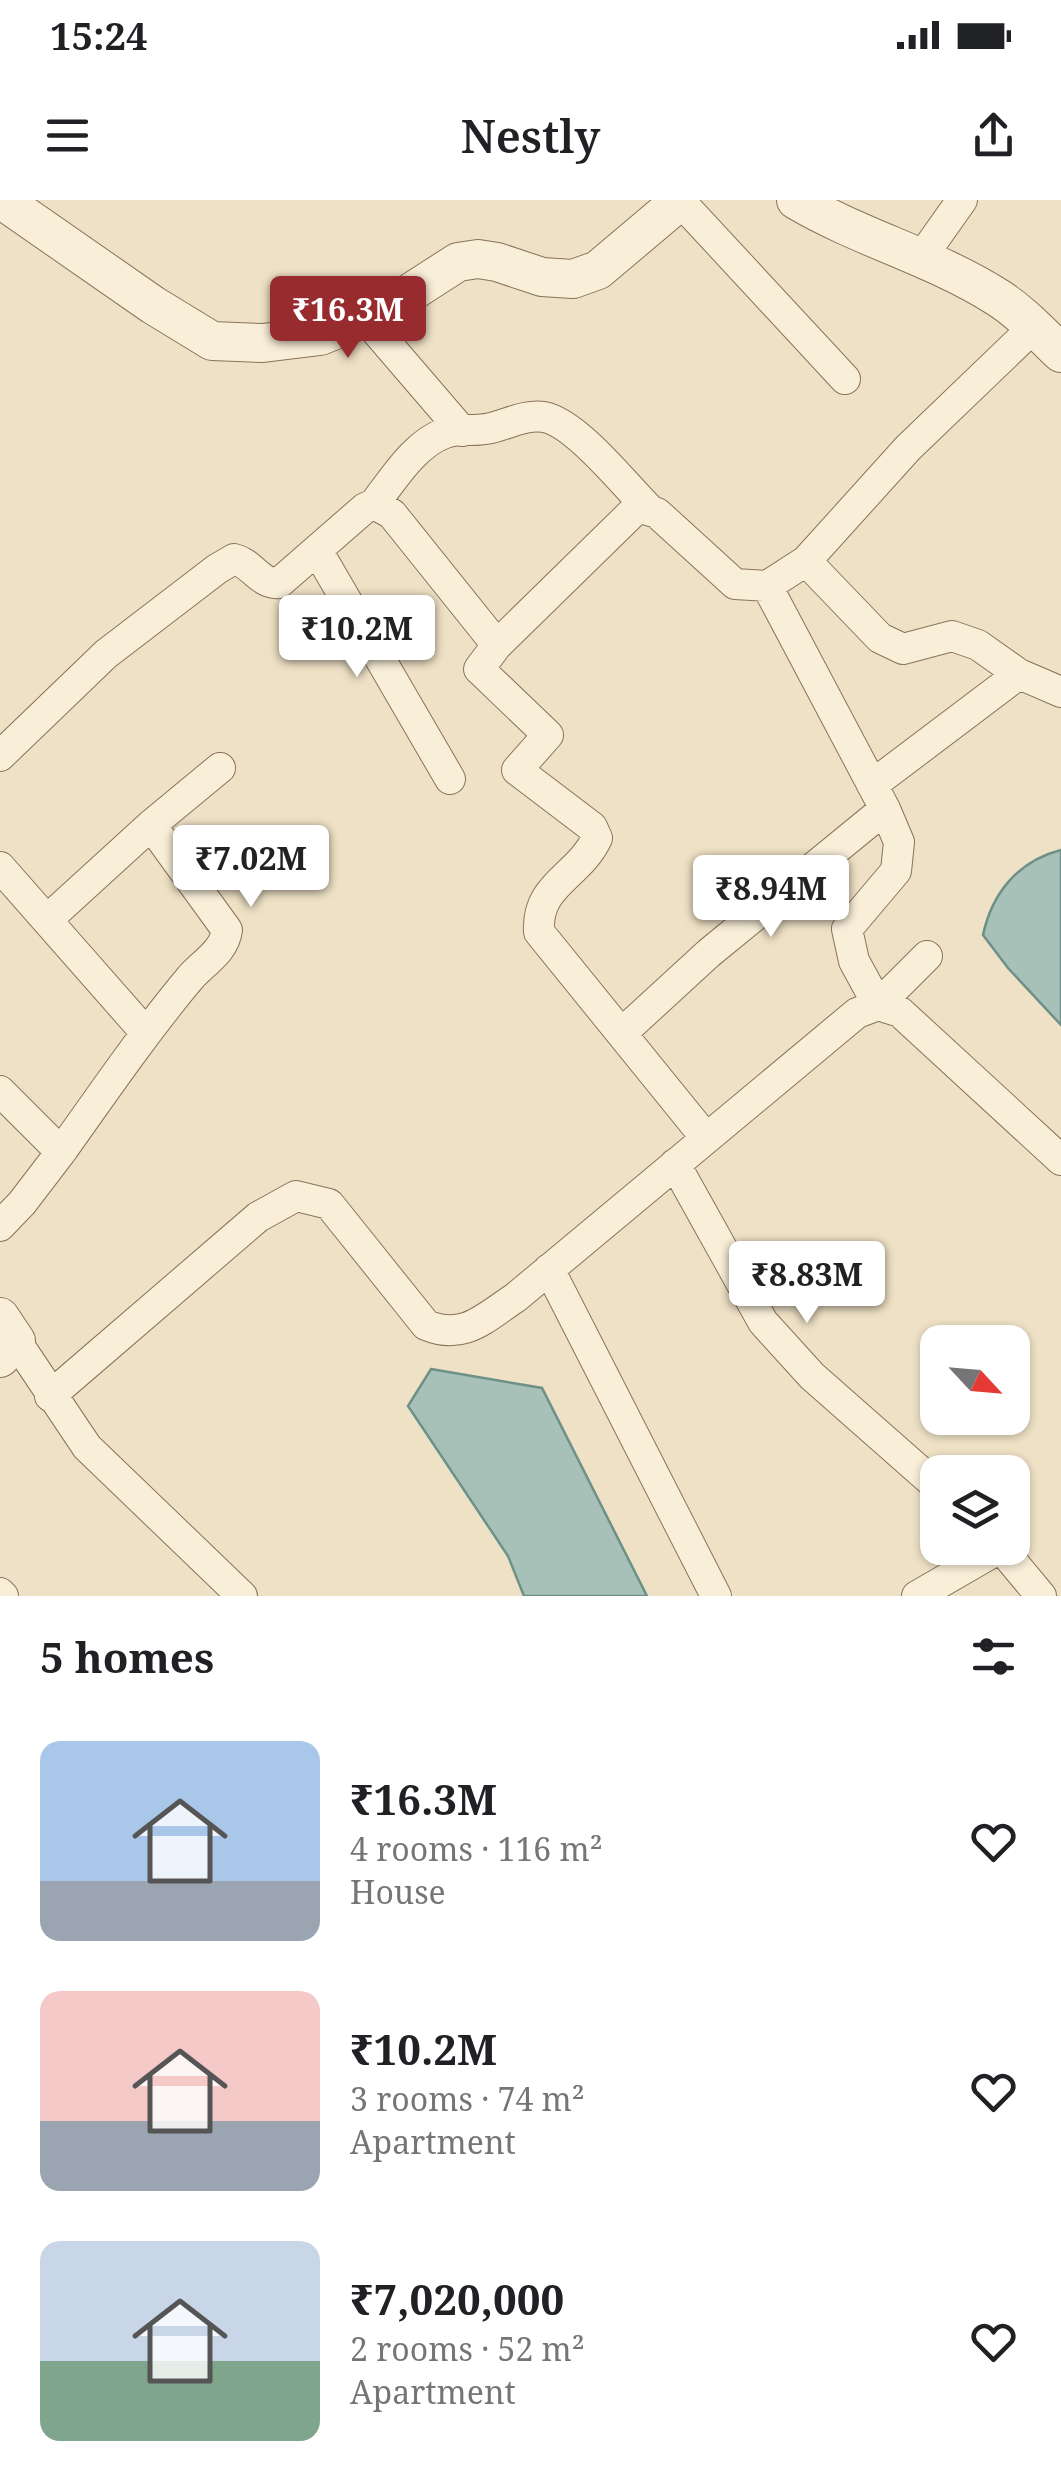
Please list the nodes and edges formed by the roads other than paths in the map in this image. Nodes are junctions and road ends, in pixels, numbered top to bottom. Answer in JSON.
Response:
{"nodes":[{"id":1,"x":2,"y":200,"type":"edge"},
{"id":2,"x":796,"y":200,"type":"edge"},
{"id":3,"x":962,"y":200,"type":"edge"},
{"id":4,"x":681,"y":201,"type":"edge"},
{"id":5,"x":921,"y":258,"type":"junction"},
{"id":6,"x":365,"y":318,"type":"junction"},
{"id":7,"x":1034,"y":327,"type":"junction"},
{"id":8,"x":1061,"y":354,"type":"edge"},
{"id":9,"x":845,"y":380,"type":"dead end"},
{"id":10,"x":462,"y":431,"type":"junction"},
{"id":11,"x":374,"y":504,"type":"junction"},
{"id":12,"x":648,"y":508,"type":"junction"},
{"id":13,"x":316,"y":550,"type":"junction"},
{"id":14,"x":806,"y":561,"type":"junction"},
{"id":15,"x":767,"y":586,"type":"junction"},
{"id":16,"x":498,"y":644,"type":"junction"},
{"id":17,"x":1018,"y":674,"type":"junction"},
{"id":18,"x":1061,"y":692,"type":"edge"},
{"id":19,"x":0,"y":756,"type":"edge"},
{"id":20,"x":220,"y":768,"type":"dead end"},
{"id":21,"x":450,"y":779,"type":"dead end"},
{"id":22,"x":878,"y":797,"type":"junction"},
{"id":23,"x":151,"y":825,"type":"junction"},
{"id":24,"x":0,"y":867,"type":"edge"},
{"id":25,"x":48,"y":919,"type":"junction"},
{"id":26,"x":926,"y":956,"type":"dead end"},
{"id":27,"x":878,"y":1005,"type":"junction"},
{"id":28,"x":623,"y":1032,"type":"junction"},
{"id":29,"x":146,"y":1034,"type":"junction"},
{"id":30,"x":0,"y":1092,"type":"edge"},
{"id":31,"x":706,"y":1138,"type":"junction"},
{"id":32,"x":61,"y":1152,"type":"junction"},
{"id":33,"x":1061,"y":1160,"type":"edge"},
{"id":34,"x":674,"y":1164,"type":"junction"},
{"id":35,"x":0,"y":1226,"type":"edge"},
{"id":36,"x":549,"y":1270,"type":"junction"},
{"id":37,"x":5,"y":1339,"type":"edge"},
{"id":38,"x":50,"y":1396,"type":"junction"},
{"id":39,"x":920,"y":1470,"type":"edge"},
{"id":40,"x":971,"y":1565,"type":"edge"},
{"id":41,"x":1015,"y":1565,"type":"edge"},
{"id":42,"x":242,"y":1596,"type":"edge"},
{"id":43,"x":716,"y":1596,"type":"edge"},
{"id":44,"x":917,"y":1596,"type":"edge"},
{"id":45,"x":1041,"y":1596,"type":"edge"}],
"edges":[{"from":1,"to":6,"type":"street"},
{"from":2,"to":5,"type":"street"},
{"from":3,"to":5,"type":"street"},
{"from":4,"to":6,"type":"street"},
{"from":4,"to":9,"type":"street"},
{"from":5,"to":7,"type":"street"},
{"from":6,"to":10,"type":"street"},
{"from":7,"to":8,"type":"street"},
{"from":7,"to":14,"type":"street"},
{"from":10,"to":11,"type":"street"},
{"from":10,"to":12,"type":"street"},
{"from":11,"to":13,"type":"street"},
{"from":11,"to":16,"type":"street"},
{"from":12,"to":15,"type":"street"},
{"from":12,"to":16,"type":"street"},
{"from":13,"to":19,"type":"street"},
{"from":13,"to":21,"type":"street"},
{"from":14,"to":15,"type":"street"},
{"from":14,"to":17,"type":"street"},
{"from":15,"to":22,"type":"street"},
{"from":16,"to":28,"type":"street"},
{"from":17,"to":18,"type":"street"},
{"from":17,"to":22,"type":"street"},
{"from":20,"to":23,"type":"street"},
{"from":22,"to":27,"type":"street"},
{"from":22,"to":28,"type":"street"},
{"from":23,"to":25,"type":"street"},
{"from":23,"to":29,"type":"street"},
{"from":24,"to":25,"type":"street"},
{"from":25,"to":29,"type":"street"},
{"from":26,"to":27,"type":"street"},
{"from":27,"to":31,"type":"street"},
{"from":27,"to":33,"type":"street"},
{"from":28,"to":31,"type":"street"},
{"from":29,"to":32,"type":"street"},
{"from":30,"to":32,"type":"street"},
{"from":31,"to":34,"type":"street"},
{"from":32,"to":35,"type":"street"},
{"from":34,"to":36,"type":"street"},
{"from":34,"to":39,"type":"street"},
{"from":36,"to":38,"type":"street"},
{"from":36,"to":43,"type":"street"},
{"from":37,"to":38,"type":"street"},
{"from":38,"to":42,"type":"street"},
{"from":40,"to":44,"type":"street"},
{"from":41,"to":45,"type":"street"}]}
